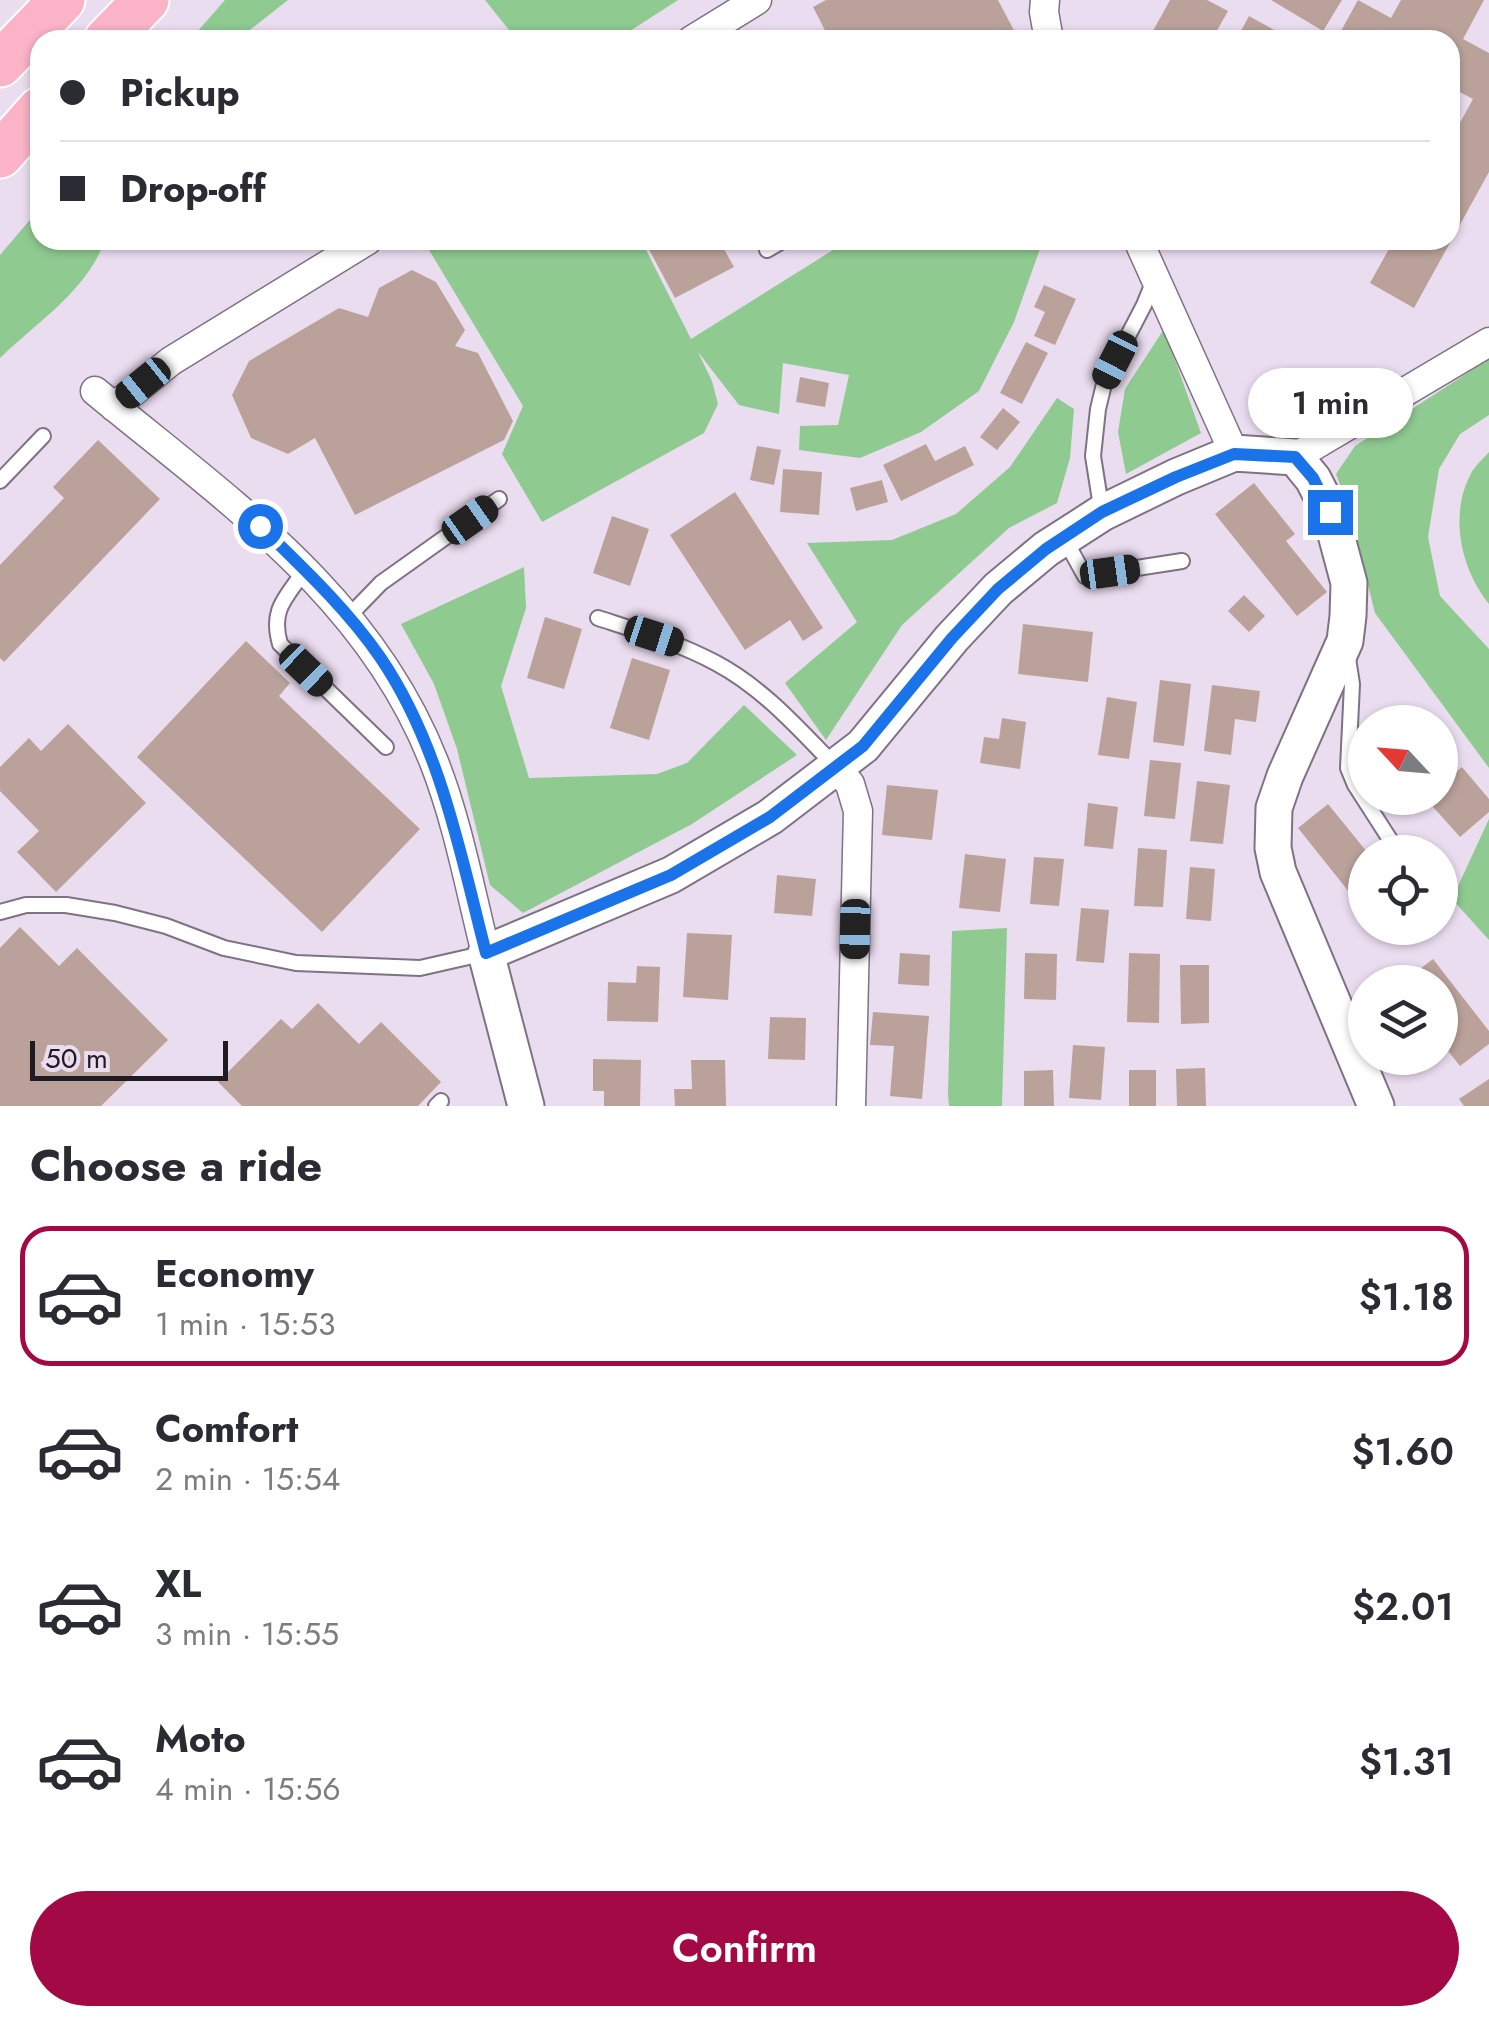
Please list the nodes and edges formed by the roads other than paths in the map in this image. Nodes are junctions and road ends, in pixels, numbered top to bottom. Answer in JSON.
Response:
{"nodes":[{"id":1,"x":62,"y":0,"type":"edge"},
{"id":2,"x":146,"y":0,"type":"edge"},
{"id":3,"x":757,"y":0,"type":"edge"},
{"id":4,"x":1046,"y":0,"type":"edge"},
{"id":5,"x":33,"y":30,"type":"edge"},
{"id":6,"x":117,"y":30,"type":"edge"},
{"id":7,"x":708,"y":30,"type":"edge"},
{"id":8,"x":1047,"y":30,"type":"edge"},
{"id":9,"x":30,"y":33,"type":"edge"},
{"id":10,"x":0,"y":64,"type":"edge"},
{"id":11,"x":30,"y":121,"type":"edge"},
{"id":12,"x":0,"y":155,"type":"edge"},
{"id":13,"x":352,"y":250,"type":"edge"},
{"id":14,"x":1143,"y":250,"type":"edge"},
{"id":15,"x":1155,"y":277,"type":"junction"},
{"id":16,"x":1489,"y":342,"type":"edge"},
{"id":17,"x":43,"y":436,"type":"dead end"},
{"id":18,"x":1234,"y":454,"type":"junction"},
{"id":19,"x":1295,"y":457,"type":"junction"},
{"id":20,"x":0,"y":481,"type":"edge"},
{"id":21,"x":499,"y":499,"type":"dead end"},
{"id":22,"x":1102,"y":512,"type":"junction"},
{"id":23,"x":1064,"y":538,"type":"junction"},
{"id":24,"x":1182,"y":562,"type":"dead end"},
{"id":25,"x":305,"y":570,"type":"junction"},
{"id":26,"x":349,"y":616,"type":"junction"},
{"id":27,"x":598,"y":618,"type":"dead end"},
{"id":28,"x":1345,"y":641,"type":"junction"},
{"id":29,"x":386,"y":747,"type":"dead end"},
{"id":30,"x":836,"y":766,"type":"junction"},
{"id":31,"x":1387,"y":835,"type":"edge"},
{"id":32,"x":0,"y":912,"type":"edge"},
{"id":33,"x":486,"y":953,"type":"junction"},
{"id":34,"x":526,"y":1106,"type":"edge"},
{"id":35,"x":851,"y":1106,"type":"edge"},
{"id":36,"x":1376,"y":1106,"type":"edge"}],
"edges":[{"from":1,"to":5,"type":"main road"},
{"from":2,"to":6,"type":"main road"},
{"from":3,"to":7,"type":"street"},
{"from":4,"to":8,"type":"street"},
{"from":9,"to":10,"type":"main road"},
{"from":11,"to":12,"type":"main road"},
{"from":13,"to":25,"type":"street"},
{"from":14,"to":15,"type":"street"},
{"from":15,"to":18,"type":"street"},
{"from":15,"to":22,"type":"lane"},
{"from":16,"to":19,"type":"street"},
{"from":17,"to":20,"type":"lane"},
{"from":18,"to":19,"type":"street"},
{"from":18,"to":22,"type":"street"},
{"from":19,"to":28,"type":"street"},
{"from":21,"to":26,"type":"lane"},
{"from":22,"to":23,"type":"street"},
{"from":23,"to":24,"type":"lane"},
{"from":23,"to":30,"type":"street"},
{"from":25,"to":26,"type":"street"},
{"from":25,"to":29,"type":"lane"},
{"from":26,"to":33,"type":"street"},
{"from":27,"to":30,"type":"lane"},
{"from":28,"to":31,"type":"lane"},
{"from":28,"to":36,"type":"street"},
{"from":30,"to":33,"type":"street"},
{"from":30,"to":35,"type":"street"},
{"from":32,"to":33,"type":"lane"},
{"from":33,"to":34,"type":"street"}]}
